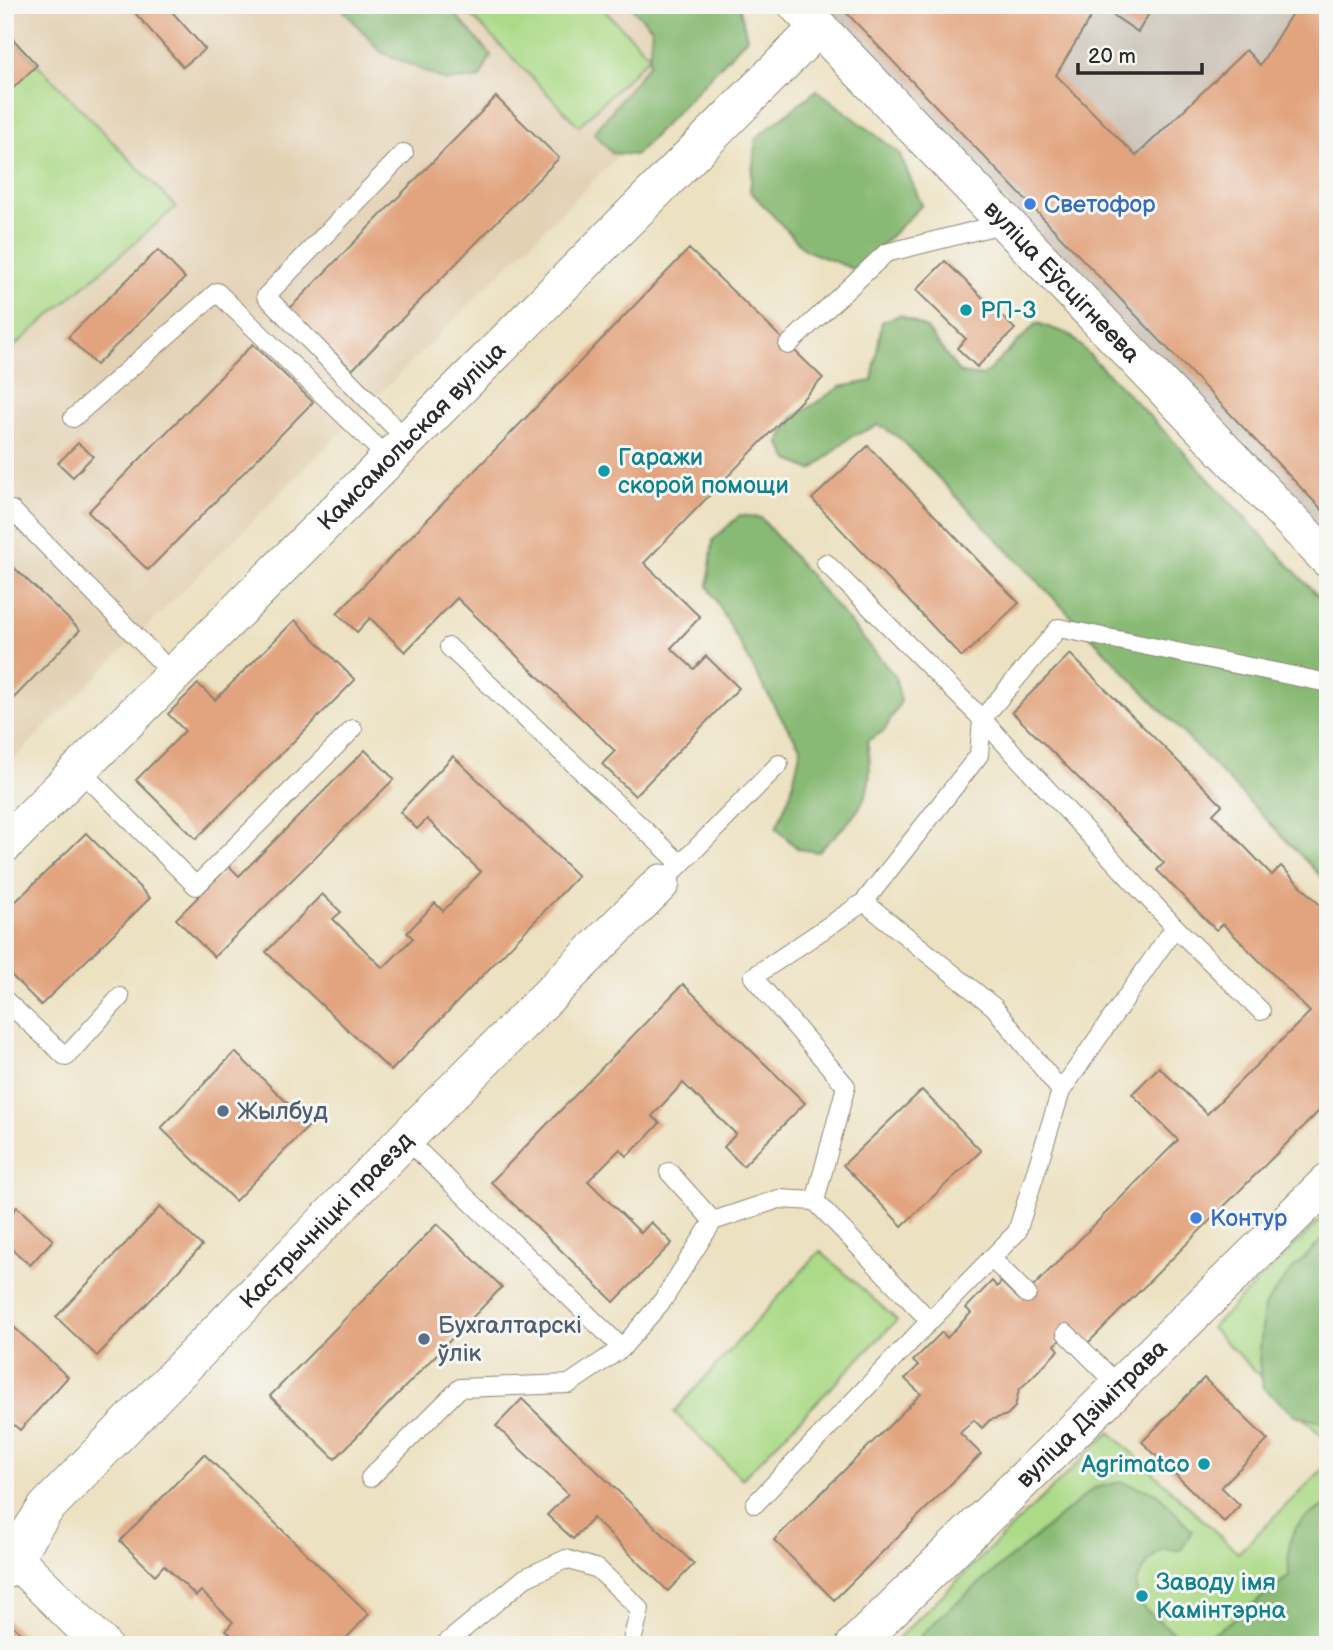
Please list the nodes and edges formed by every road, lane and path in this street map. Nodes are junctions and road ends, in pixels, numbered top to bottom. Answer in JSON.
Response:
{"nodes":[{"id":1,"x":808,"y":16,"type":"edge"},
{"id":2,"x":404,"y":153,"type":"dead end"},
{"id":3,"x":1006,"y":223,"type":"junction"},
{"id":4,"x":788,"y":345,"type":"dead end"},
{"id":5,"x":73,"y":418,"type":"dead end"},
{"id":6,"x":398,"y":449,"type":"junction"},
{"id":7,"x":12,"y":510,"type":"dead end"},
{"id":8,"x":1328,"y":559,"type":"edge"},
{"id":9,"x":826,"y":563,"type":"dead end"},
{"id":10,"x":449,"y":648,"type":"dead end"},
{"id":11,"x":173,"y":674,"type":"junction"},
{"id":12,"x":1328,"y":683,"type":"edge"},
{"id":13,"x":982,"y":719,"type":"junction"},
{"id":14,"x":353,"y":729,"type":"dead end"},
{"id":15,"x":779,"y":764,"type":"dead end"},
{"id":16,"x":79,"y":769,"type":"junction"},
{"id":17,"x":5,"y":844,"type":"edge"},
{"id":18,"x":671,"y":873,"type":"junction"},
{"id":19,"x":864,"y":902,"type":"junction"},
{"id":20,"x":1175,"y":927,"type":"junction"},
{"id":21,"x":120,"y":997,"type":"dead end"},
{"id":22,"x":5,"y":1000,"type":"edge"},
{"id":23,"x":1261,"y":1011,"type":"dead end"},
{"id":24,"x":1061,"y":1091,"type":"junction"},
{"id":25,"x":406,"y":1139,"type":"junction"},
{"id":26,"x":669,"y":1172,"type":"dead end"},
{"id":27,"x":1328,"y":1182,"type":"edge"},
{"id":28,"x":815,"y":1201,"type":"junction"},
{"id":29,"x":713,"y":1221,"type":"junction"},
{"id":30,"x":991,"y":1258,"type":"junction"},
{"id":31,"x":1027,"y":1294,"type":"dead end"},
{"id":32,"x":930,"y":1321,"type":"junction"},
{"id":33,"x":1066,"y":1333,"type":"dead end"},
{"id":34,"x":622,"y":1348,"type":"junction"},
{"id":35,"x":1119,"y":1386,"type":"junction"},
{"id":36,"x":370,"y":1478,"type":"dead end"},
{"id":37,"x":755,"y":1504,"type":"dead end"},
{"id":38,"x":8,"y":1559,"type":"edge"},
{"id":39,"x":102,"y":1645,"type":"edge"},
{"id":40,"x":444,"y":1645,"type":"edge"},
{"id":41,"x":631,"y":1645,"type":"edge"},
{"id":42,"x":855,"y":1645,"type":"edge"}],
"edges":[{"from":1,"to":3,"type":"street","name":"вуліца Еўсцігнеева"},
{"from":1,"to":6,"type":"street","name":"Камсамольская вуліца"},
{"from":2,"to":6,"type":"lane"},
{"from":3,"to":4,"type":"lane"},
{"from":3,"to":8,"type":"street","name":"вуліца Еўсцігнеева"},
{"from":5,"to":6,"type":"lane"},
{"from":6,"to":11,"type":"street","name":"Камсамольская вуліца"},
{"from":7,"to":11,"type":"lane"},
{"from":9,"to":13,"type":"lane"},
{"from":10,"to":18,"type":"lane"},
{"from":11,"to":16,"type":"street","name":"Камсамольская вуліца"},
{"from":12,"to":13,"type":"lane"},
{"from":13,"to":19,"type":"lane"},
{"from":13,"to":20,"type":"lane"},
{"from":14,"to":16,"type":"lane"},
{"from":15,"to":18,"type":"lane"},
{"from":16,"to":17,"type":"street","name":"Камсамольская вуліца"},
{"from":18,"to":25,"type":"street","name":"Кастрычніцкі праезд"},
{"from":19,"to":24,"type":"lane"},
{"from":19,"to":28,"type":"lane"},
{"from":20,"to":23,"type":"lane"},
{"from":20,"to":24,"type":"lane"},
{"from":21,"to":22,"type":"lane"},
{"from":24,"to":30,"type":"lane"},
{"from":25,"to":34,"type":"lane"},
{"from":25,"to":38,"type":"street","name":"Кастрычніцкі праезд"},
{"from":26,"to":29,"type":"lane"},
{"from":27,"to":35,"type":"street","name":"вуліца Дзімітрава"},
{"from":28,"to":29,"type":"lane"},
{"from":28,"to":32,"type":"lane"},
{"from":29,"to":34,"type":"lane"},
{"from":30,"to":31,"type":"lane"},
{"from":30,"to":32,"type":"lane"},
{"from":32,"to":37,"type":"lane"},
{"from":33,"to":35,"type":"lane"},
{"from":34,"to":36,"type":"lane"},
{"from":35,"to":42,"type":"street","name":"вуліца Дзімітрава"},
{"from":38,"to":39,"type":"street"},
{"from":40,"to":41,"type":"lane"}]}
